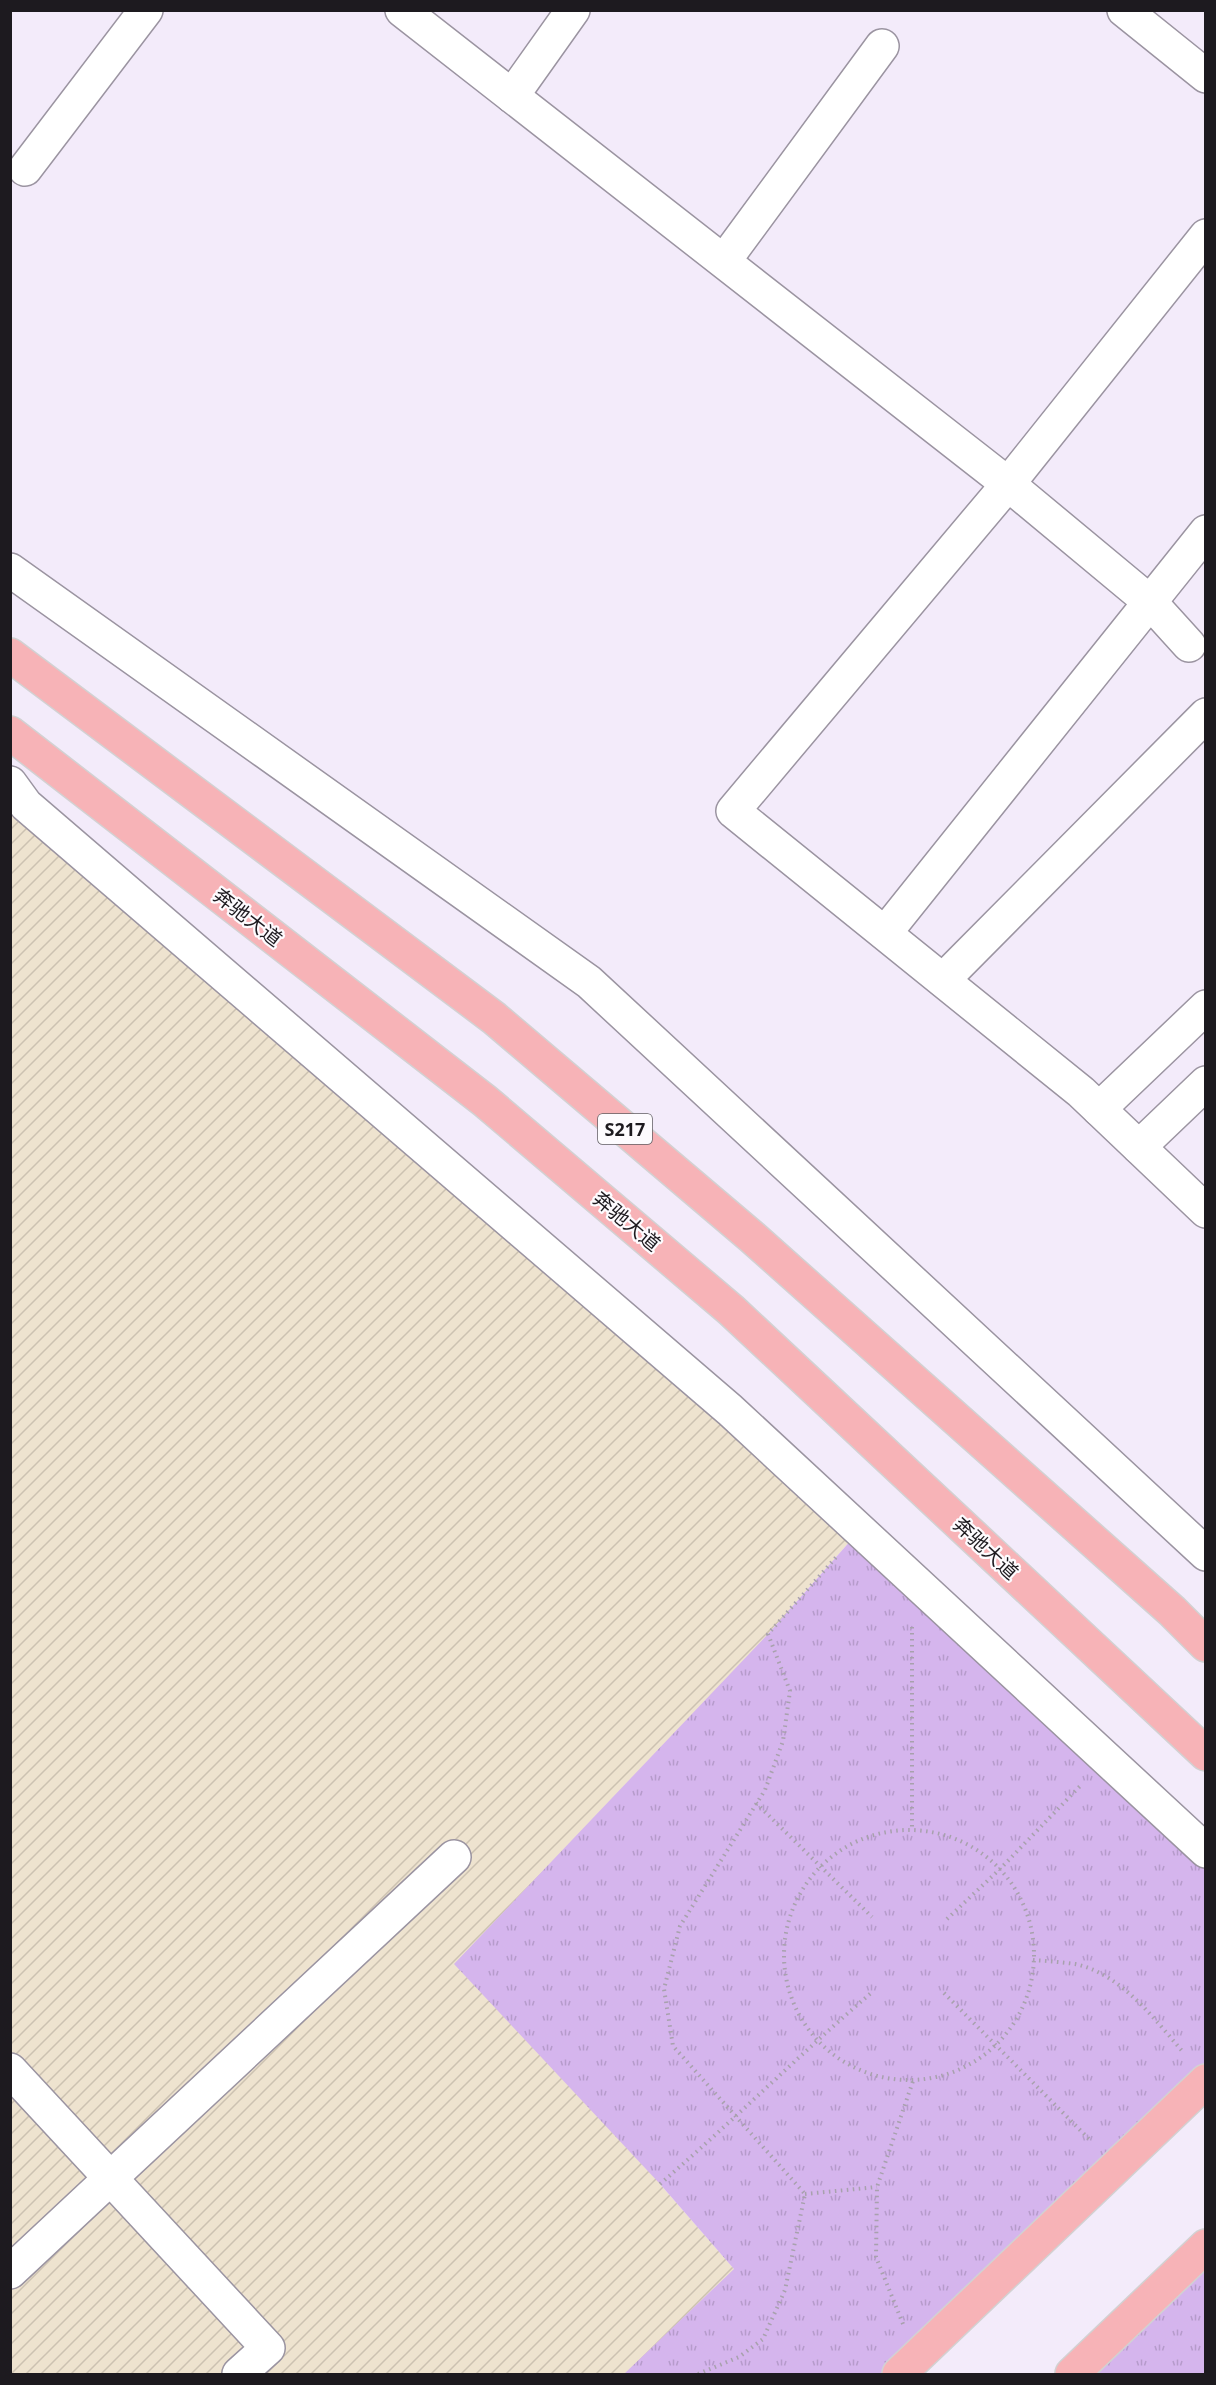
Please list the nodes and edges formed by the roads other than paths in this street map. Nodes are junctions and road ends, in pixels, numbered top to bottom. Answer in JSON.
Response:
{"nodes":[{"id":1,"x":146,"y":10,"type":"edge"},
{"id":2,"x":402,"y":10,"type":"edge"},
{"id":3,"x":573,"y":10,"type":"edge"},
{"id":4,"x":1124,"y":10,"type":"edge"},
{"id":5,"x":882,"y":46,"type":"dead end"},
{"id":6,"x":1206,"y":76,"type":"edge"},
{"id":7,"x":512,"y":96,"type":"junction"},
{"id":8,"x":25,"y":169,"type":"dead end"},
{"id":9,"x":1206,"y":236,"type":"edge"},
{"id":10,"x":724,"y":261,"type":"junction"},
{"id":11,"x":1008,"y":484,"type":"junction"},
{"id":12,"x":1206,"y":532,"type":"edge"},
{"id":13,"x":10,"y":570,"type":"edge"},
{"id":14,"x":1150,"y":602,"type":"junction"},
{"id":15,"x":1200,"y":646,"type":"edge"},
{"id":16,"x":10,"y":655,"type":"edge"},
{"id":17,"x":1206,"y":715,"type":"edge"},
{"id":18,"x":10,"y":733,"type":"edge"},
{"id":19,"x":10,"y":783,"type":"edge"},
{"id":20,"x":885,"y":933,"type":"junction"},
{"id":21,"x":943,"y":980,"type":"junction"},
{"id":22,"x":1206,"y":1007,"type":"edge"},
{"id":23,"x":1206,"y":1083,"type":"edge"},
{"id":24,"x":1099,"y":1109,"type":"junction"},
{"id":25,"x":1139,"y":1148,"type":"junction"},
{"id":26,"x":1206,"y":1211,"type":"edge"},
{"id":27,"x":1206,"y":1554,"type":"edge"},
{"id":28,"x":1206,"y":1646,"type":"edge"},
{"id":29,"x":1206,"y":1754,"type":"edge"},
{"id":30,"x":1206,"y":1851,"type":"edge"},
{"id":31,"x":454,"y":1857,"type":"dead end"},
{"id":32,"x":10,"y":2070,"type":"edge"},
{"id":33,"x":1198,"y":2071,"type":"edge"},
{"id":34,"x":110,"y":2177,"type":"junction"},
{"id":35,"x":1206,"y":2246,"type":"edge"},
{"id":36,"x":10,"y":2272,"type":"edge"},
{"id":37,"x":910,"y":2364,"type":"edge"},
{"id":38,"x":239,"y":2374,"type":"edge"},
{"id":39,"x":1072,"y":2374,"type":"edge"}],
"edges":[{"from":1,"to":8,"type":"street"},
{"from":2,"to":7,"type":"street"},
{"from":3,"to":7,"type":"street"},
{"from":4,"to":6,"type":"street"},
{"from":5,"to":10,"type":"street"},
{"from":7,"to":10,"type":"street"},
{"from":9,"to":11,"type":"street"},
{"from":10,"to":11,"type":"street"},
{"from":11,"to":14,"type":"street"},
{"from":11,"to":20,"type":"street"},
{"from":12,"to":14,"type":"street"},
{"from":13,"to":27,"type":"street"},
{"from":14,"to":15,"type":"street"},
{"from":14,"to":20,"type":"street"},
{"from":16,"to":28,"type":"main road","number":"S217"},
{"from":17,"to":21,"type":"street"},
{"from":18,"to":29,"type":"main road","name":"奔驰大道"},
{"from":19,"to":30,"type":"street"},
{"from":20,"to":21,"type":"street"},
{"from":21,"to":24,"type":"street"},
{"from":22,"to":24,"type":"street"},
{"from":23,"to":25,"type":"street"},
{"from":24,"to":25,"type":"street"},
{"from":25,"to":26,"type":"street"},
{"from":31,"to":34,"type":"street"},
{"from":32,"to":34,"type":"street"},
{"from":33,"to":37,"type":"main road"},
{"from":34,"to":36,"type":"street"},
{"from":34,"to":38,"type":"street"},
{"from":35,"to":39,"type":"main road"}]}
